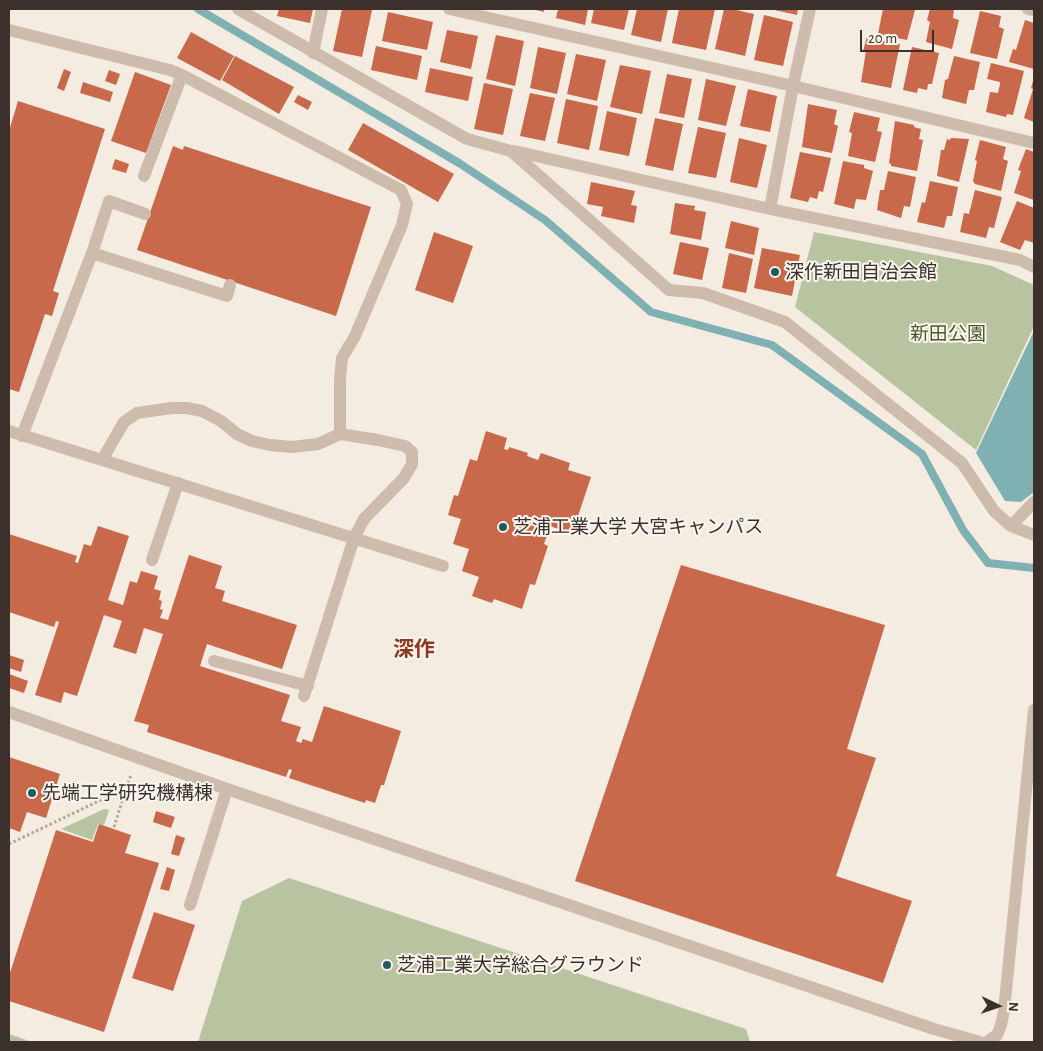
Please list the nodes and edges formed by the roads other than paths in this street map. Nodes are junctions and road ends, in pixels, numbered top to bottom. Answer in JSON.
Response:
{"nodes":[{"id":1,"x":238,"y":9,"type":"edge"},
{"id":2,"x":322,"y":9,"type":"edge"},
{"id":3,"x":449,"y":9,"type":"edge"},
{"id":4,"x":810,"y":9,"type":"edge"},
{"id":5,"x":1028,"y":9,"type":"edge"},
{"id":6,"x":1034,"y":10,"type":"edge"},
{"id":7,"x":9,"y":30,"type":"edge"},
{"id":8,"x":313,"y":53,"type":"junction"},
{"id":9,"x":182,"y":75,"type":"junction"},
{"id":10,"x":793,"y":86,"type":"junction"},
{"id":11,"x":1034,"y":143,"type":"edge"},
{"id":12,"x":511,"y":151,"type":"junction"},
{"id":13,"x":144,"y":176,"type":"dead end"},
{"id":14,"x":770,"y":209,"type":"junction"},
{"id":15,"x":145,"y":214,"type":"dead end"},
{"id":16,"x":92,"y":253,"type":"junction"},
{"id":17,"x":1034,"y":266,"type":"edge"},
{"id":18,"x":230,"y":285,"type":"dead end"},
{"id":19,"x":9,"y":431,"type":"edge"},
{"id":20,"x":340,"y":434,"type":"junction"},
{"id":21,"x":22,"y":436,"type":"junction"},
{"id":22,"x":102,"y":460,"type":"junction"},
{"id":23,"x":178,"y":482,"type":"junction"},
{"id":24,"x":1034,"y":502,"type":"edge"},
{"id":25,"x":1011,"y":526,"type":"junction"},
{"id":26,"x":1034,"y":535,"type":"edge"},
{"id":27,"x":354,"y":538,"type":"junction"},
{"id":28,"x":152,"y":560,"type":"dead end"},
{"id":29,"x":443,"y":566,"type":"dead end"},
{"id":30,"x":214,"y":662,"type":"dead end"},
{"id":31,"x":1034,"y":710,"type":"edge"},
{"id":32,"x":9,"y":712,"type":"edge"},
{"id":33,"x":227,"y":789,"type":"junction"},
{"id":34,"x":190,"y":906,"type":"dead end"},
{"id":35,"x":980,"y":1042,"type":"edge"},
{"id":36,"x":987,"y":1042,"type":"edge"}],
"edges":[{"from":1,"to":8,"type":"street"},
{"from":2,"to":8,"type":"street"},
{"from":3,"to":10,"type":"street"},
{"from":4,"to":10,"type":"street"},
{"from":5,"to":6,"type":"street"},
{"from":7,"to":9,"type":"street"},
{"from":8,"to":12,"type":"street"},
{"from":9,"to":13,"type":"street"},
{"from":9,"to":20,"type":"street"},
{"from":10,"to":11,"type":"street"},
{"from":10,"to":14,"type":"street"},
{"from":12,"to":14,"type":"street"},
{"from":12,"to":25,"type":"street"},
{"from":14,"to":17,"type":"street"},
{"from":15,"to":16,"type":"street"},
{"from":16,"to":18,"type":"street"},
{"from":16,"to":21,"type":"street"},
{"from":19,"to":21,"type":"street"},
{"from":20,"to":22,"type":"street"},
{"from":20,"to":27,"type":"street"},
{"from":21,"to":22,"type":"street"},
{"from":22,"to":23,"type":"street"},
{"from":23,"to":27,"type":"street"},
{"from":23,"to":28,"type":"street"},
{"from":24,"to":25,"type":"street"},
{"from":25,"to":26,"type":"street"},
{"from":27,"to":29,"type":"street"},
{"from":27,"to":30,"type":"street"},
{"from":31,"to":36,"type":"street"},
{"from":32,"to":33,"type":"street"},
{"from":33,"to":34,"type":"street"},
{"from":33,"to":35,"type":"street"}]}
